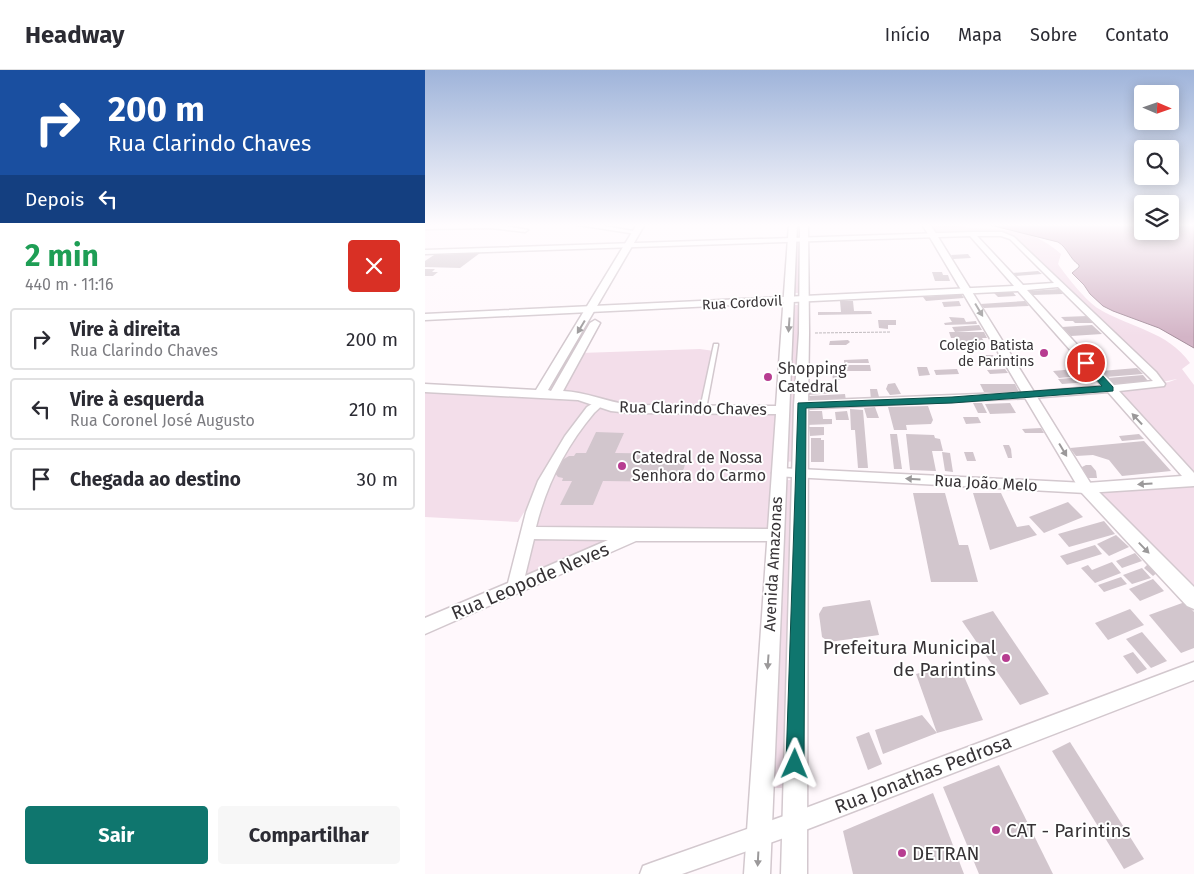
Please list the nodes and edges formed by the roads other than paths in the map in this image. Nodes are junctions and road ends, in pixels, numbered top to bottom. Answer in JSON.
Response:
{"nodes":[{"id":1,"x":623,"y":262,"type":"edge"},
{"id":2,"x":626,"y":262,"type":"edge"},
{"id":3,"x":795,"y":262,"type":"edge"},
{"id":4,"x":950,"y":262,"type":"edge"},
{"id":5,"x":997,"y":262,"type":"edge"},
{"id":6,"x":1035,"y":262,"type":"edge"},
{"id":7,"x":1059,"y":285,"type":"junction"},
{"id":8,"x":1021,"y":289,"type":"junction"},
{"id":9,"x":968,"y":292,"type":"junction"},
{"id":10,"x":797,"y":300,"type":"junction"},
{"id":11,"x":592,"y":309,"type":"junction"},
{"id":12,"x":604,"y":309,"type":"junction"},
{"id":13,"x":425,"y":317,"type":"edge"},
{"id":14,"x":715,"y":345,"type":"dead end"},
{"id":15,"x":425,"y":388,"type":"edge"},
{"id":16,"x":1109,"y":389,"type":"junction"},
{"id":17,"x":540,"y":394,"type":"junction"},
{"id":18,"x":1031,"y":395,"type":"junction"},
{"id":19,"x":554,"y":396,"type":"junction"},
{"id":20,"x":600,"y":402,"type":"junction"},
{"id":21,"x":801,"y":405,"type":"junction"},
{"id":22,"x":703,"y":409,"type":"junction"},
{"id":23,"x":782,"y":410,"type":"junction"},
{"id":24,"x":778,"y":473,"type":"junction"},
{"id":25,"x":801,"y":473,"type":"junction"},
{"id":26,"x":1194,"y":481,"type":"edge"},
{"id":27,"x":1086,"y":488,"type":"junction"},
{"id":28,"x":528,"y":533,"type":"junction"},
{"id":29,"x":777,"y":534,"type":"junction"},
{"id":30,"x":635,"y":535,"type":"junction"},
{"id":31,"x":515,"y":587,"type":"junction"},
{"id":32,"x":1194,"y":600,"type":"edge"},
{"id":33,"x":425,"y":626,"type":"edge"},
{"id":34,"x":1194,"y":671,"type":"edge"},
{"id":35,"x":795,"y":823,"type":"junction"},
{"id":36,"x":759,"y":835,"type":"junction"},
{"id":37,"x":651,"y":874,"type":"edge"},
{"id":38,"x":757,"y":874,"type":"edge"},
{"id":39,"x":794,"y":874,"type":"edge"}],
"edges":[{"from":1,"to":11,"type":"street"},
{"from":2,"to":12,"type":"street"},
{"from":3,"to":10,"type":"street","name":"Avenida Amazonas"},
{"from":4,"to":9,"type":"street"},
{"from":5,"to":8,"type":"street"},
{"from":6,"to":7,"type":"street"},
{"from":7,"to":8,"type":"street","name":"Rua Cordovil"},
{"from":7,"to":16,"type":"street"},
{"from":8,"to":9,"type":"street","name":"Rua Cordovil"},
{"from":8,"to":16,"type":"street"},
{"from":9,"to":10,"type":"street","name":"Rua Cordovil"},
{"from":9,"to":18,"type":"street","one_way":true},
{"from":10,"to":12,"type":"street","name":"Rua Cordovil"},
{"from":10,"to":21,"type":"street","name":"Avenida Amazonas"},
{"from":10,"to":23,"type":"street","name":"Avenida Amazonas","one_way":true},
{"from":11,"to":12,"type":"street","name":"Rua Cordovil"},
{"from":11,"to":13,"type":"street","name":"Rua Cordovil"},
{"from":11,"to":17,"type":"street","one_way":true},
{"from":12,"to":19,"type":"street"},
{"from":14,"to":22,"type":"lane"},
{"from":15,"to":17,"type":"street","name":"Rua Clarindo Chaves"},
{"from":16,"to":18,"type":"street"},
{"from":26,"to":16,"type":"street","one_way":true},
{"from":17,"to":19,"type":"street","name":"Rua Clarindo Chaves"},
{"from":18,"to":21,"type":"street"},
{"from":18,"to":27,"type":"street","one_way":true},
{"from":19,"to":20,"type":"street","name":"Rua Clarindo Chaves"},
{"from":20,"to":22,"type":"street","name":"Rua Clarindo Chaves"},
{"from":20,"to":28,"type":"street"},
{"from":21,"to":25,"type":"street","name":"Avenida Amazonas"},
{"from":22,"to":23,"type":"street","name":"Rua Clarindo Chaves"},
{"from":23,"to":24,"type":"street","name":"Avenida Amazonas"},
{"from":24,"to":25,"type":"street","name":"Rua João Melo"},
{"from":24,"to":29,"type":"street","name":"Avenida Amazonas"},
{"from":27,"to":25,"type":"street","name":"Rua João Melo","one_way":true},
{"from":25,"to":35,"type":"street","name":"Avenida Amazonas"},
{"from":26,"to":27,"type":"street","name":"Rua João Melo","one_way":true},
{"from":27,"to":32,"type":"street","one_way":true},
{"from":28,"to":30,"type":"street"},
{"from":28,"to":31,"type":"street"},
{"from":29,"to":30,"type":"street"},
{"from":29,"to":36,"type":"street","name":"Avenida Amazonas","one_way":true},
{"from":30,"to":31,"type":"street","name":"Rua Leopode Neves"},
{"from":31,"to":33,"type":"street","name":"Rua Leopode Neves"},
{"from":34,"to":35,"type":"street","name":"Rua Jonathas Pedrosa"},
{"from":35,"to":36,"type":"street","name":"Rua Jonathas Pedrosa"},
{"from":35,"to":39,"type":"street","name":"Avenida Amazonas"},
{"from":36,"to":37,"type":"street","name":"Rua Jonathas Pedrosa"},
{"from":36,"to":38,"type":"street","name":"Avenida Amazonas","one_way":true}]}
